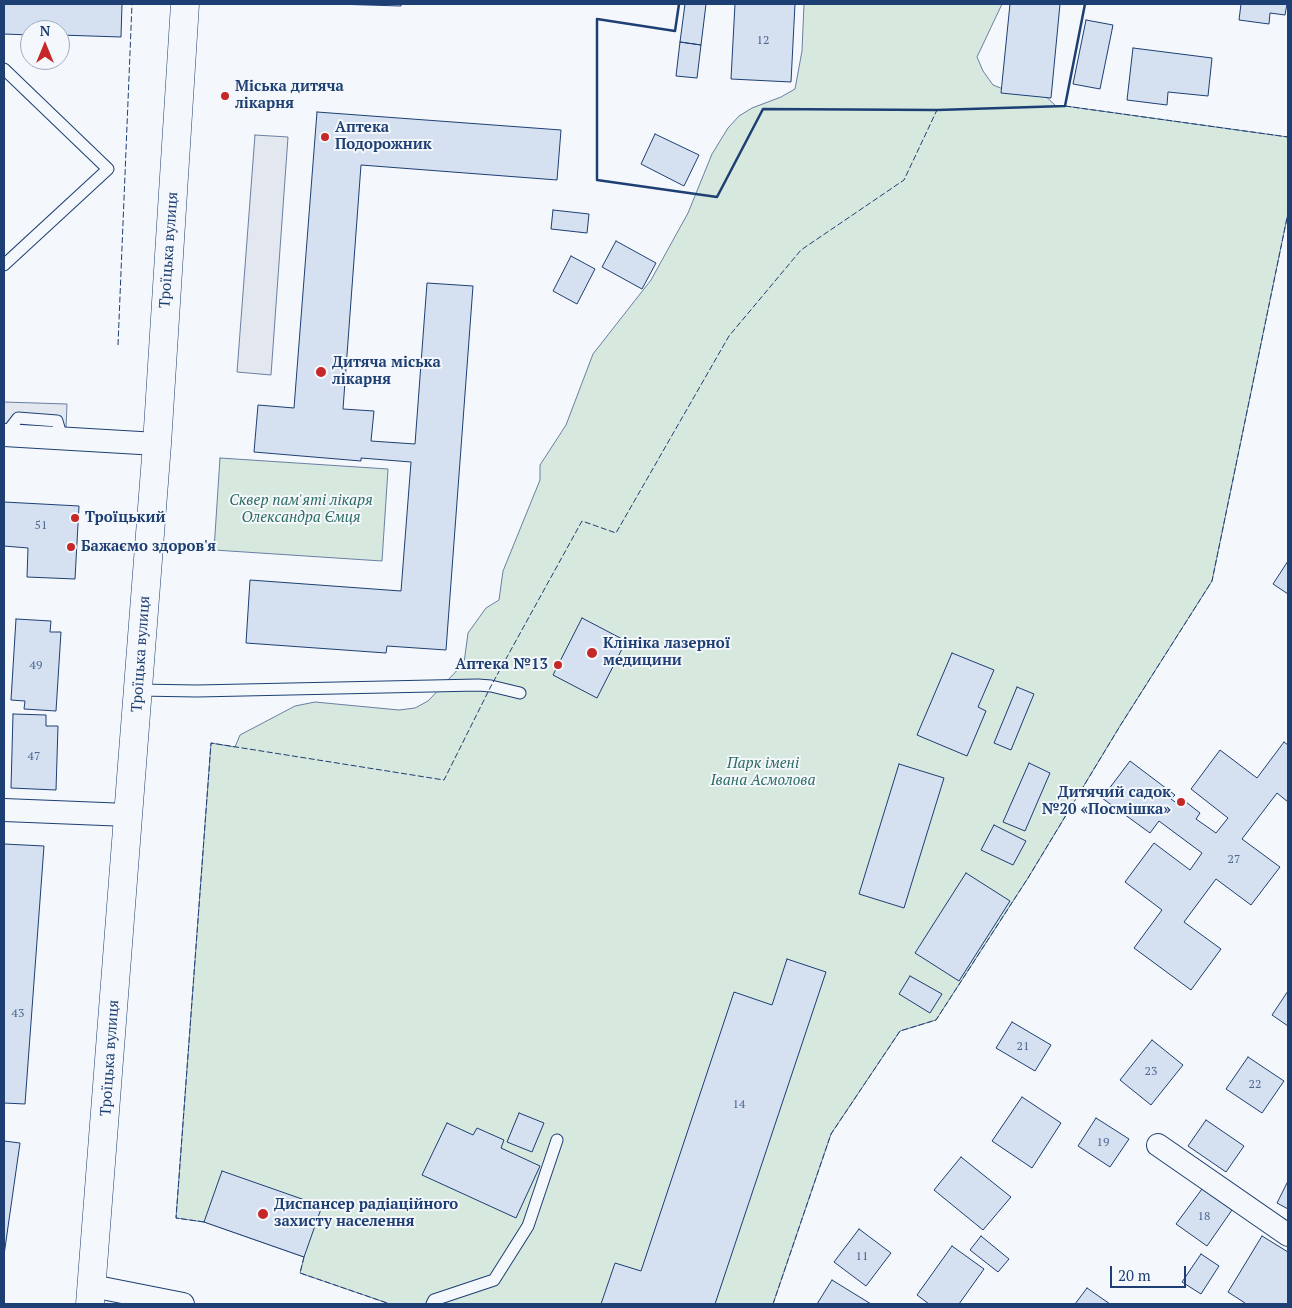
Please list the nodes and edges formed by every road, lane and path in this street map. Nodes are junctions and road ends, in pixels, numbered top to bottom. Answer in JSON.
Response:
{"nodes":[{"id":1,"x":185,"y":4,"type":"edge"},
{"id":2,"x":4,"y":69,"type":"edge"},
{"id":3,"x":4,"y":265,"type":"edge"},
{"id":4,"x":4,"y":435,"type":"edge"},
{"id":5,"x":157,"y":444,"type":"junction"},
{"id":6,"x":138,"y":690,"type":"junction"},
{"id":7,"x":520,"y":692,"type":"dead end"},
{"id":8,"x":4,"y":810,"type":"edge"},
{"id":9,"x":128,"y":815,"type":"junction"},
{"id":10,"x":557,"y":1140,"type":"dead end"},
{"id":11,"x":1158,"y":1145,"type":"dead end"},
{"id":12,"x":1288,"y":1236,"type":"edge"},
{"id":13,"x":91,"y":1295,"type":"edge"},
{"id":14,"x":183,"y":1304,"type":"edge"},
{"id":15,"x":432,"y":1304,"type":"edge"}],
"edges":[{"from":1,"to":5,"type":"main road","name":"Троїцька вулиця"},
{"from":2,"to":3,"type":"lane"},
{"from":4,"to":5,"type":"street"},
{"from":5,"to":6,"type":"main road","name":"Троїцька вулиця"},
{"from":6,"to":7,"type":"lane"},
{"from":6,"to":9,"type":"main road","name":"Троїцька вулиця"},
{"from":8,"to":9,"type":"street"},
{"from":9,"to":13,"type":"main road","name":"Троїцька вулиця"},
{"from":10,"to":15,"type":"lane"},
{"from":11,"to":12,"type":"street"},
{"from":13,"to":14,"type":"street"}]}
